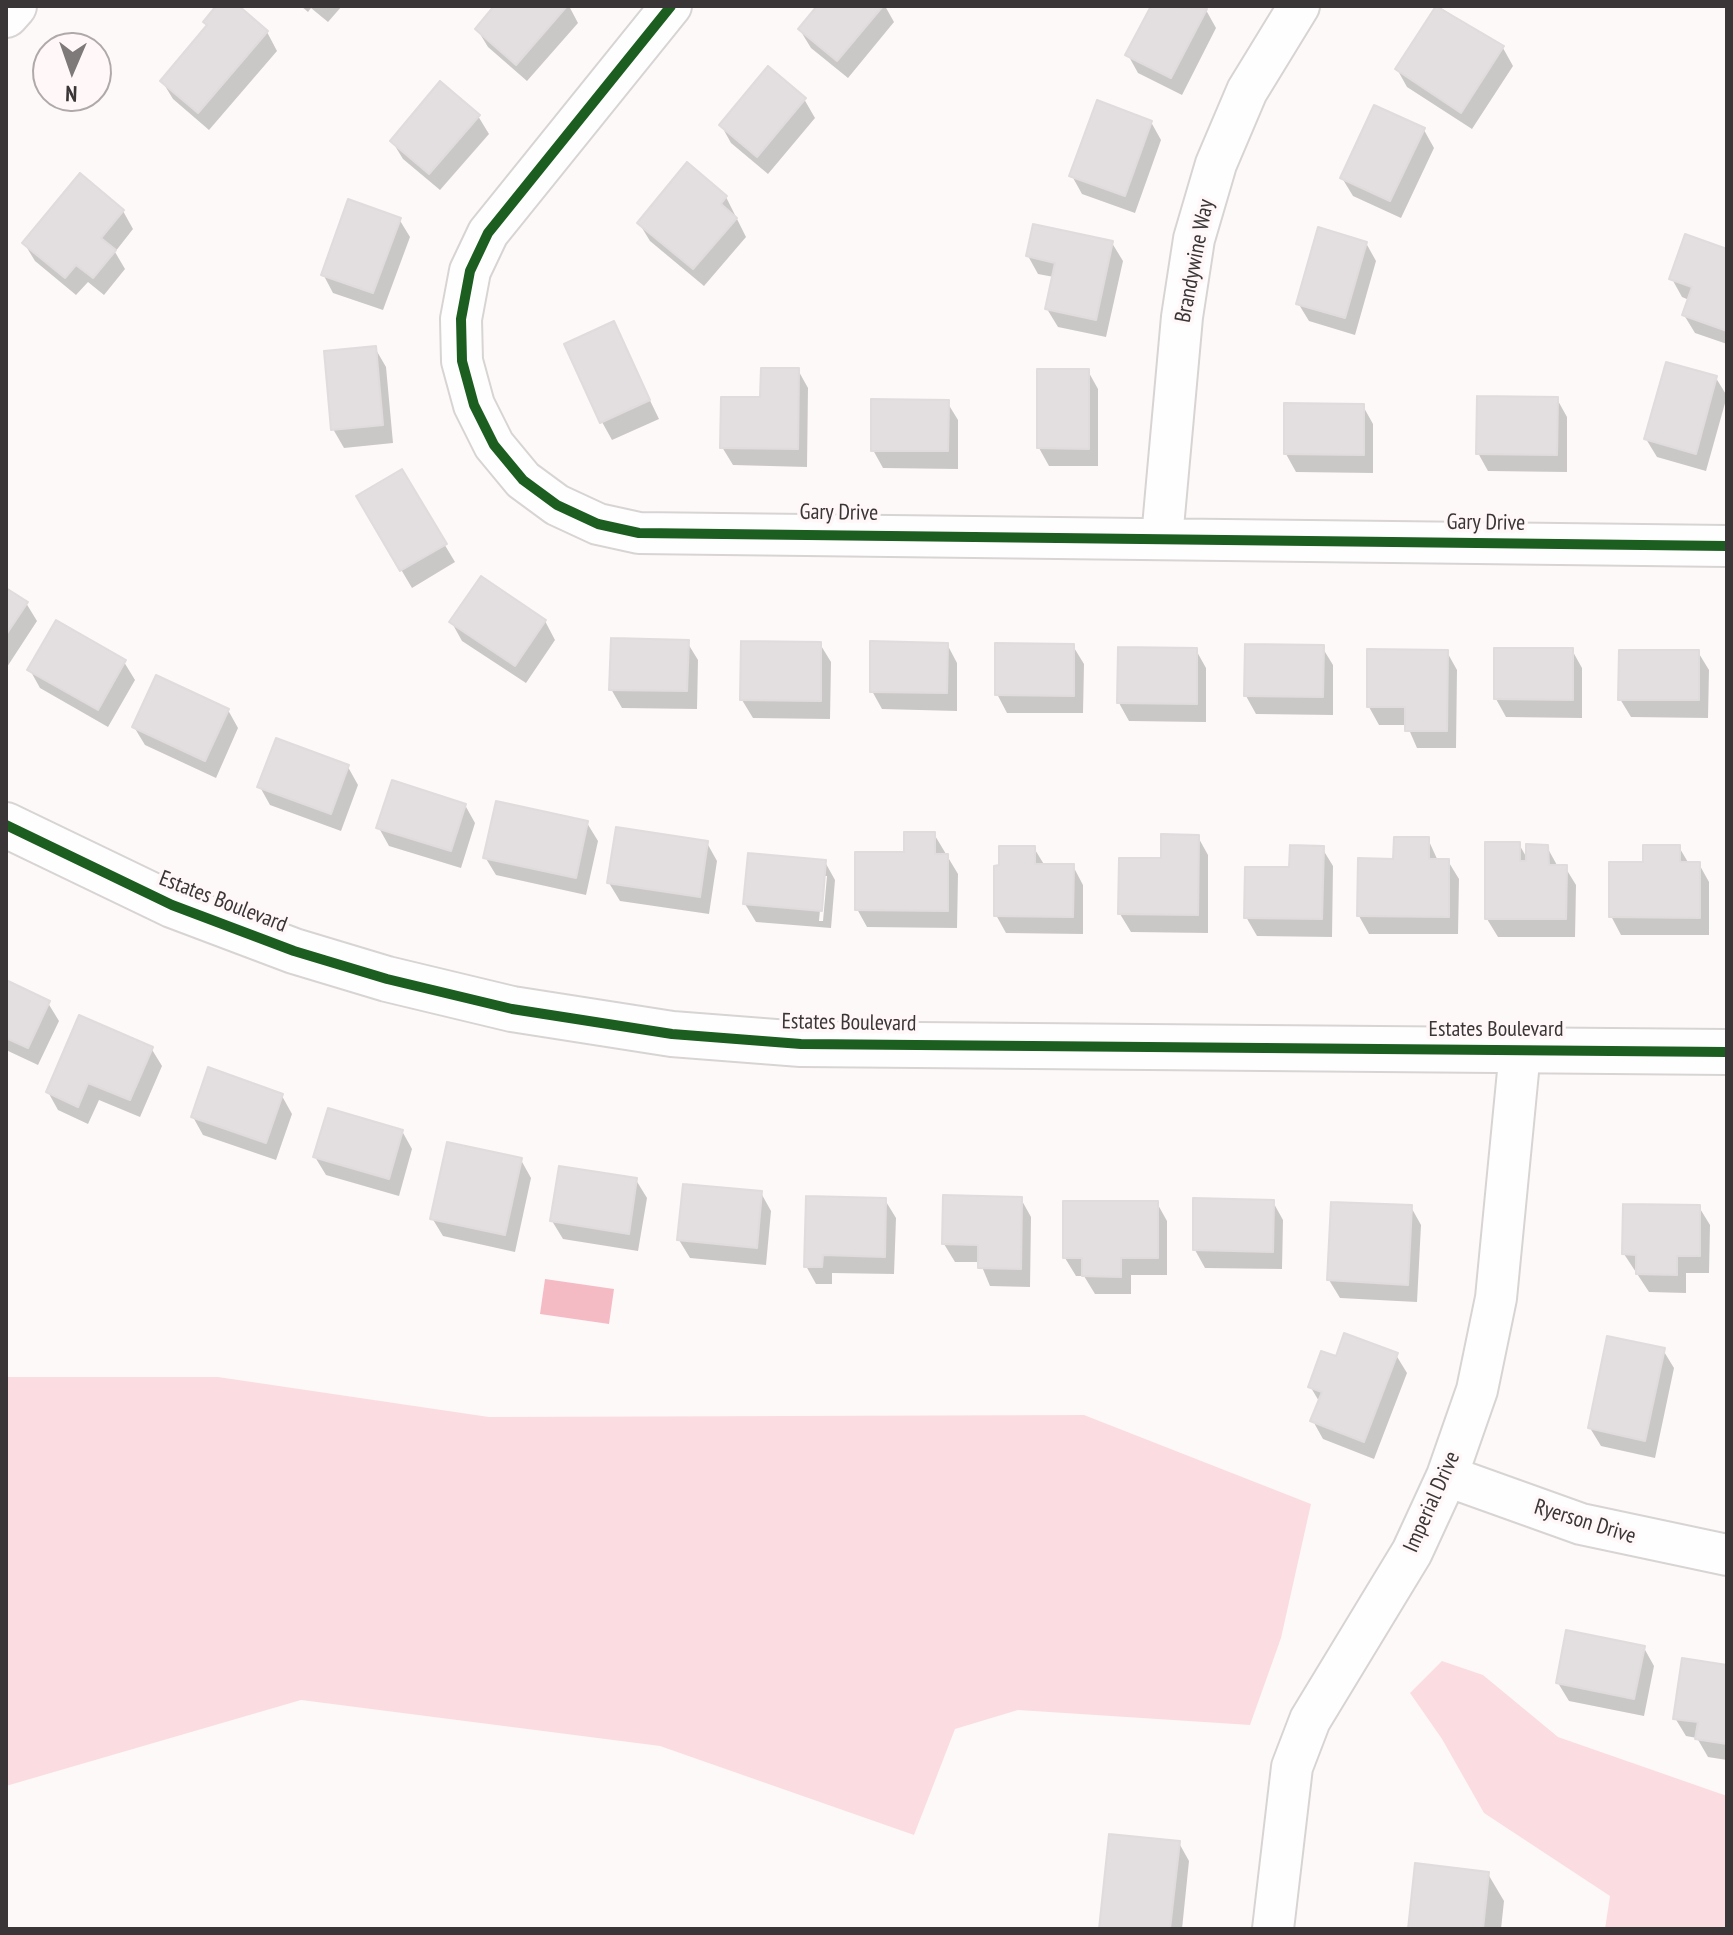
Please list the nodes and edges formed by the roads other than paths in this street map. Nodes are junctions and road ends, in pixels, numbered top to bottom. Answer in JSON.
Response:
{"nodes":[{"id":1,"x":14,"y":6,"type":"edge"},
{"id":2,"x":671,"y":6,"type":"edge"},
{"id":3,"x":1299,"y":6,"type":"edge"},
{"id":4,"x":6,"y":15,"type":"edge"},
{"id":5,"x":1162,"y":538,"type":"junction"},
{"id":6,"x":1727,"y":546,"type":"edge"},
{"id":7,"x":6,"y":825,"type":"edge"},
{"id":8,"x":1520,"y":1051,"type":"junction"},
{"id":9,"x":1727,"y":1052,"type":"edge"},
{"id":10,"x":1447,"y":1476,"type":"junction"},
{"id":11,"x":1727,"y":1555,"type":"edge"},
{"id":12,"x":1273,"y":1929,"type":"edge"}],
"edges":[{"from":1,"to":4,"type":"street"},
{"from":2,"to":5,"type":"street","name":"Gary Drive"},
{"from":3,"to":5,"type":"street","name":"Brandywine Way"},
{"from":5,"to":6,"type":"street","name":"Gary Drive"},
{"from":7,"to":8,"type":"street","name":"Estates Boulevard"},
{"from":8,"to":9,"type":"street","name":"Estates Boulevard"},
{"from":8,"to":10,"type":"street","name":"Imperial Drive"},
{"from":10,"to":11,"type":"street","name":"Ryerson Drive"},
{"from":10,"to":12,"type":"street","name":"Imperial Drive"}]}
